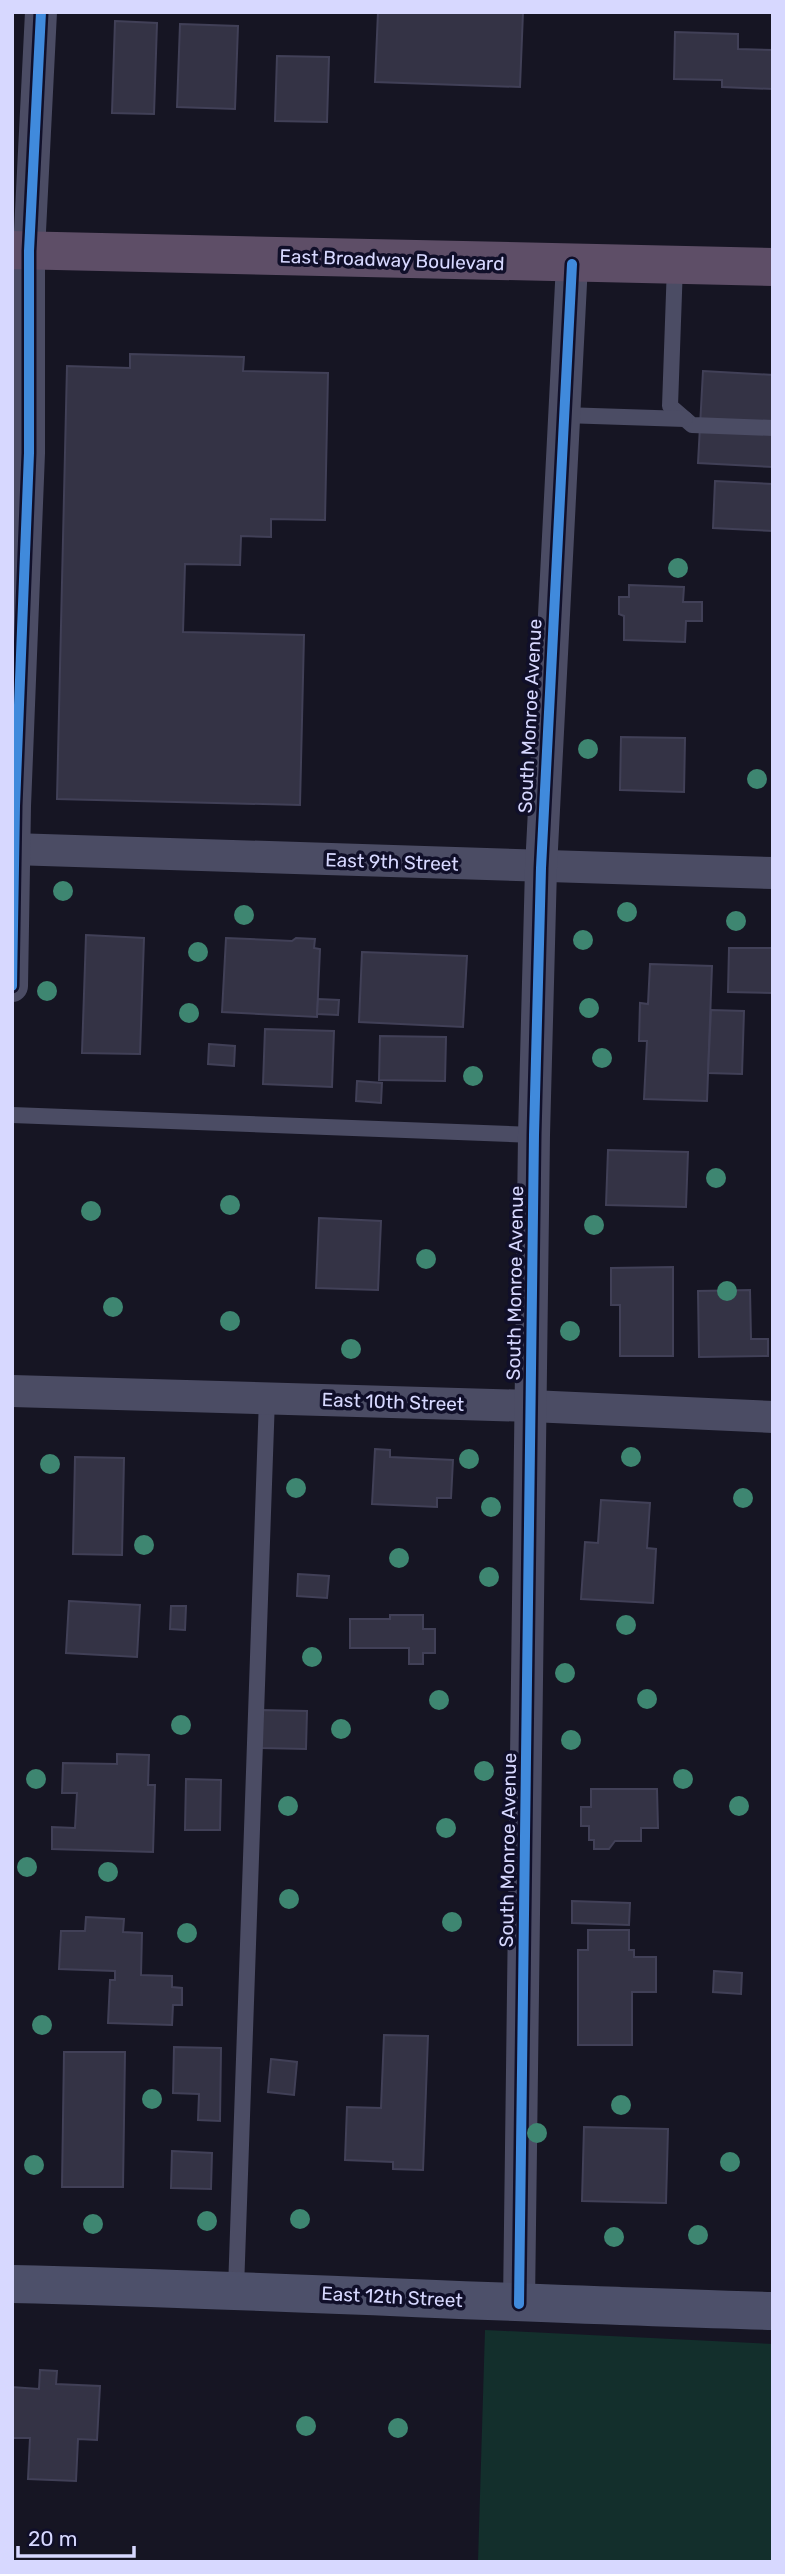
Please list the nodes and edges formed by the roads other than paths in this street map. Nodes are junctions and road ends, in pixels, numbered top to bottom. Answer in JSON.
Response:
{"nodes":[{"id":1,"x":41,"y":12,"type":"edge"},
{"id":2,"x":21,"y":251,"type":"edge"},
{"id":3,"x":572,"y":264,"type":"junction"},
{"id":4,"x":675,"y":265,"type":"junction"},
{"id":5,"x":773,"y":267,"type":"edge"},
{"id":6,"x":563,"y":415,"type":"junction"},
{"id":7,"x":685,"y":419,"type":"junction"},
{"id":8,"x":773,"y":428,"type":"edge"},
{"id":9,"x":19,"y":570,"type":"edge"},
{"id":10,"x":14,"y":849,"type":"edge"},
{"id":11,"x":541,"y":867,"type":"junction"},
{"id":12,"x":773,"y":873,"type":"edge"},
{"id":13,"x":12,"y":986,"type":"edge"},
{"id":14,"x":12,"y":1115,"type":"edge"},
{"id":15,"x":534,"y":1135,"type":"junction"},
{"id":16,"x":12,"y":1391,"type":"edge"},
{"id":17,"x":267,"y":1398,"type":"junction"},
{"id":18,"x":531,"y":1406,"type":"junction"},
{"id":19,"x":773,"y":1416,"type":"edge"},
{"id":20,"x":12,"y":2284,"type":"edge"},
{"id":21,"x":236,"y":2289,"type":"junction"},
{"id":22,"x":519,"y":2304,"type":"junction"},
{"id":23,"x":773,"y":2311,"type":"edge"}],
"edges":[{"from":1,"to":2,"type":"street"},
{"from":2,"to":3,"type":"highway","name":"East Broadway Boulevard"},
{"from":2,"to":9,"type":"street"},
{"from":3,"to":4,"type":"highway","name":"East Broadway Boulevard"},
{"from":3,"to":6,"type":"street","name":"South Monroe Avenue"},
{"from":4,"to":5,"type":"highway","name":"East Broadway Boulevard"},
{"from":4,"to":7,"type":"lane"},
{"from":6,"to":7,"type":"lane"},
{"from":6,"to":11,"type":"street","name":"South Monroe Avenue"},
{"from":7,"to":8,"type":"lane"},
{"from":9,"to":10,"type":"street"},
{"from":10,"to":11,"type":"street","name":"East 9th Street"},
{"from":10,"to":13,"type":"street"},
{"from":11,"to":12,"type":"street","name":"East 9th Street"},
{"from":11,"to":15,"type":"street","name":"South Monroe Avenue"},
{"from":14,"to":15,"type":"lane"},
{"from":15,"to":18,"type":"street","name":"South Monroe Avenue"},
{"from":16,"to":17,"type":"street","name":"East 10th Street"},
{"from":17,"to":18,"type":"street","name":"East 10th Street"},
{"from":17,"to":21,"type":"lane"},
{"from":18,"to":19,"type":"street","name":"East 10th Street"},
{"from":18,"to":22,"type":"street","name":"South Monroe Avenue"},
{"from":20,"to":21,"type":"street","name":"East 12th Street"},
{"from":21,"to":22,"type":"street","name":"East 12th Street"},
{"from":22,"to":23,"type":"street","name":"East 12th Street"}]}
